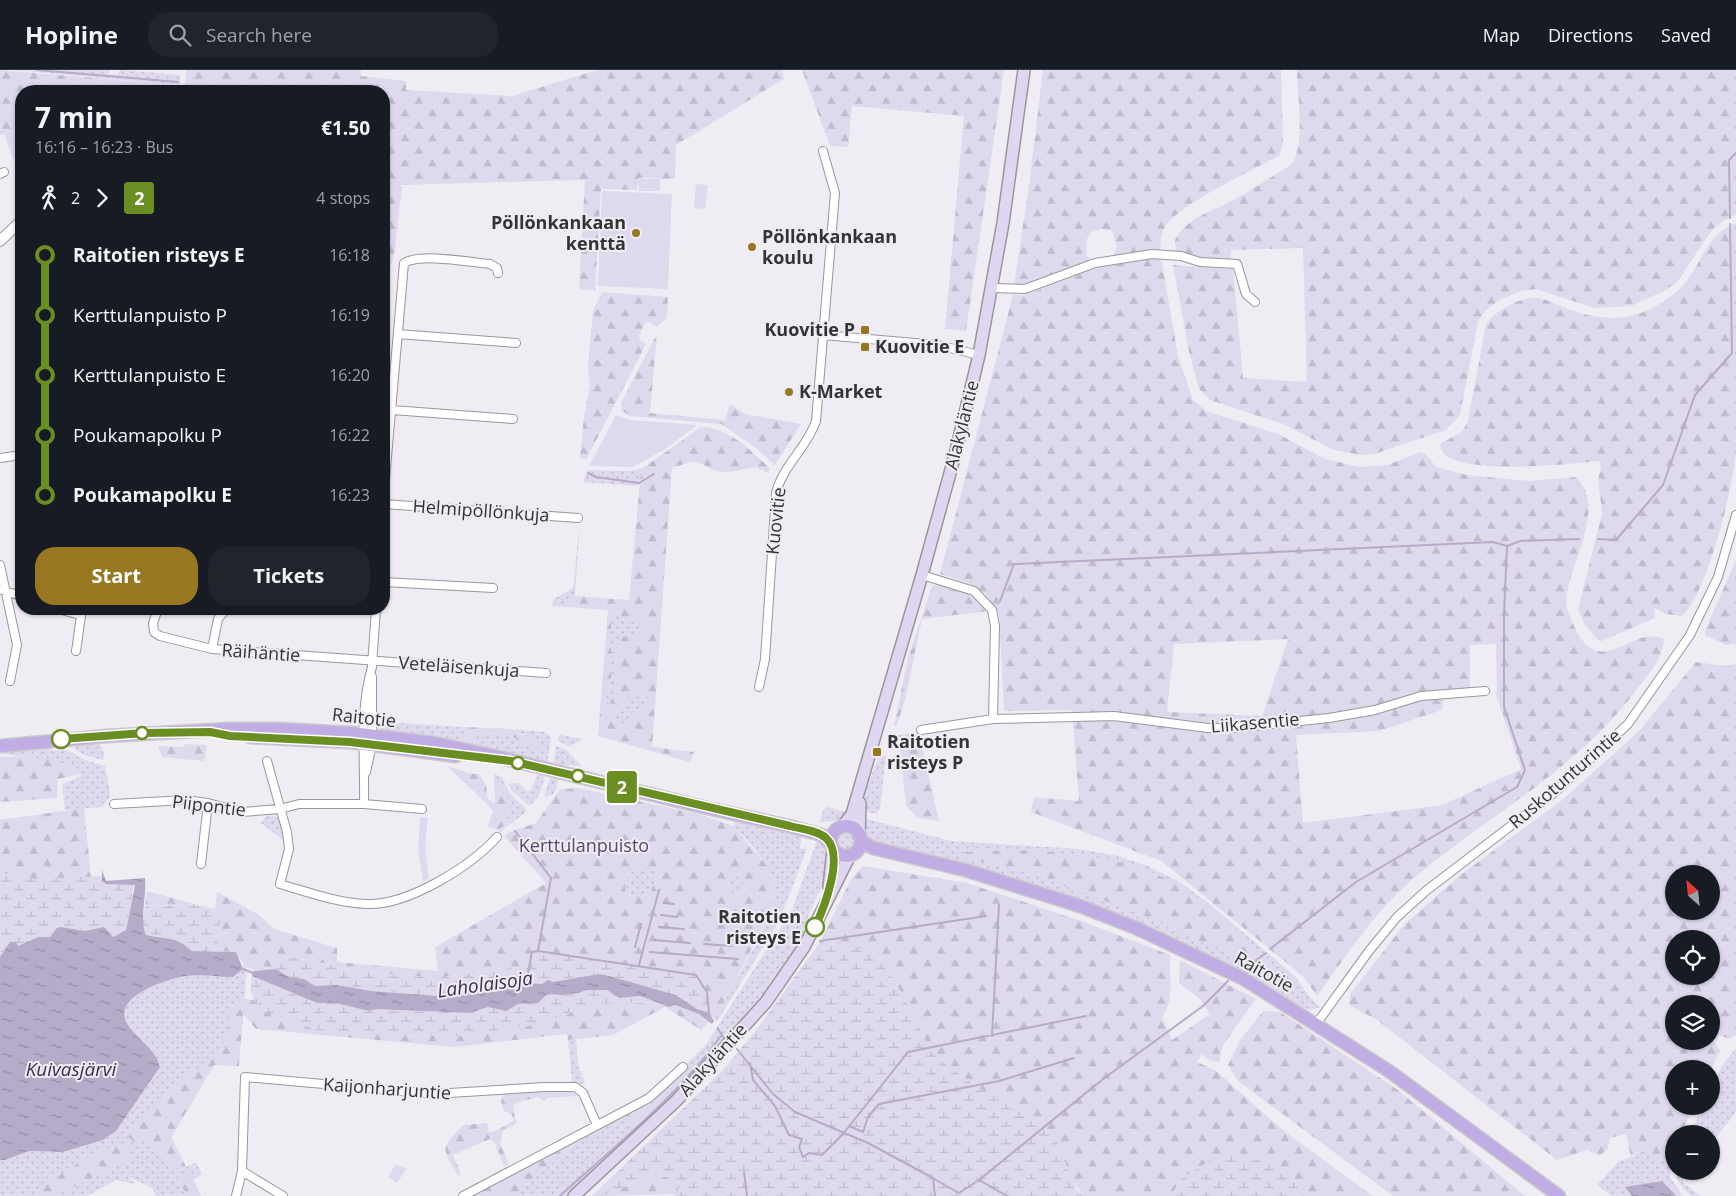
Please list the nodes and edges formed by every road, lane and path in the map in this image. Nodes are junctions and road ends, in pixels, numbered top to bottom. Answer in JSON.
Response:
{"nodes":[{"id":1,"x":1024,"y":70,"type":"edge"},
{"id":2,"x":823,"y":151,"type":"dead end"},
{"id":3,"x":15,"y":227,"type":"edge"},
{"id":4,"x":0,"y":241,"type":"edge"},
{"id":5,"x":498,"y":273,"type":"dead end"},
{"id":6,"x":992,"y":288,"type":"junction"},
{"id":7,"x":1255,"y":302,"type":"dead end"},
{"id":8,"x":398,"y":334,"type":"junction"},
{"id":9,"x":823,"y":335,"type":"junction"},
{"id":10,"x":516,"y":343,"type":"dead end"},
{"id":11,"x":979,"y":355,"type":"junction"},
{"id":12,"x":390,"y":399,"type":"edge"},
{"id":13,"x":393,"y":400,"type":"junction"},
{"id":14,"x":392,"y":410,"type":"junction"},
{"id":15,"x":513,"y":419,"type":"dead end"},
{"id":16,"x":390,"y":424,"type":"edge"},
{"id":17,"x":15,"y":455,"type":"edge"},
{"id":18,"x":0,"y":458,"type":"edge"},
{"id":19,"x":390,"y":504,"type":"edge"},
{"id":20,"x":1736,"y":515,"type":"edge"},
{"id":21,"x":578,"y":518,"type":"dead end"},
{"id":22,"x":0,"y":565,"type":"edge"},
{"id":23,"x":922,"y":575,"type":"junction"},
{"id":24,"x":390,"y":582,"type":"edge"},
{"id":25,"x":493,"y":588,"type":"dead end"},
{"id":26,"x":2,"y":590,"type":"edge"},
{"id":27,"x":15,"y":594,"type":"edge"},
{"id":28,"x":82,"y":615,"type":"edge"},
{"id":29,"x":156,"y":615,"type":"edge"},
{"id":30,"x":221,"y":615,"type":"edge"},
{"id":31,"x":376,"y":615,"type":"edge"},
{"id":32,"x":212,"y":649,"type":"junction"},
{"id":33,"x":76,"y":651,"type":"dead end"},
{"id":34,"x":372,"y":664,"type":"junction"},
{"id":35,"x":546,"y":673,"type":"dead end"},
{"id":36,"x":10,"y":681,"type":"dead end"},
{"id":37,"x":759,"y":687,"type":"dead end"},
{"id":38,"x":1485,"y":691,"type":"dead end"},
{"id":39,"x":993,"y":719,"type":"junction"},
{"id":40,"x":921,"y":730,"type":"dead end"},
{"id":41,"x":367,"y":740,"type":"junction"},
{"id":42,"x":0,"y":746,"type":"edge"},
{"id":43,"x":267,"y":761,"type":"dead end"},
{"id":44,"x":864,"y":772,"type":"junction"},
{"id":45,"x":208,"y":803,"type":"junction"},
{"id":46,"x":114,"y":804,"type":"dead end"},
{"id":47,"x":364,"y":804,"type":"junction"},
{"id":48,"x":280,"y":809,"type":"junction"},
{"id":49,"x":422,"y":809,"type":"dead end"},
{"id":50,"x":790,"y":826,"type":"junction"},
{"id":51,"x":840,"y":828,"type":"junction"},
{"id":52,"x":497,"y":837,"type":"dead end"},
{"id":53,"x":860,"y":838,"type":"junction"},
{"id":54,"x":832,"y":847,"type":"junction"},
{"id":55,"x":852,"y":854,"type":"junction"},
{"id":56,"x":921,"y":860,"type":"junction"},
{"id":57,"x":201,"y":864,"type":"dead end"},
{"id":58,"x":826,"y":904,"type":"junction"},
{"id":59,"x":1317,"y":1023,"type":"junction"},
{"id":60,"x":683,"y":1067,"type":"dead end"},
{"id":61,"x":597,"y":1125,"type":"junction"},
{"id":62,"x":242,"y":1171,"type":"junction"},
{"id":63,"x":1556,"y":1194,"type":"edge"},
{"id":64,"x":236,"y":1196,"type":"edge"},
{"id":65,"x":283,"y":1196,"type":"edge"},
{"id":66,"x":463,"y":1196,"type":"edge"},
{"id":67,"x":574,"y":1196,"type":"edge"}],
"edges":[{"from":1,"to":6,"type":"main road","name":"Alakyläntie"},
{"from":2,"to":9,"type":"street","name":"Kuovitie"},
{"from":3,"to":4,"type":"street"},
{"from":5,"to":8,"type":"street"},
{"from":6,"to":7,"type":"street"},
{"from":6,"to":11,"type":"main road","name":"Alakyläntie"},
{"from":8,"to":10,"type":"street"},
{"from":8,"to":13,"type":"street"},
{"from":9,"to":11,"type":"street"},
{"from":9,"to":37,"type":"street","name":"Kuovitie"},
{"from":11,"to":23,"type":"main road","name":"Alakyläntie"},
{"from":12,"to":13,"type":"street"},
{"from":13,"to":14,"type":"street"},
{"from":14,"to":15,"type":"street"},
{"from":14,"to":16,"type":"street"},
{"from":17,"to":18,"type":"street"},
{"from":19,"to":21,"type":"street","name":"Helmipöllönkuja"},
{"from":20,"to":59,"type":"street","name":"Ruskotunturintie"},
{"from":22,"to":26,"type":"street"},
{"from":23,"to":39,"type":"street"},
{"from":23,"to":44,"type":"main road","name":"Alakyläntie"},
{"from":24,"to":25,"type":"street"},
{"from":26,"to":27,"type":"street"},
{"from":26,"to":36,"type":"street"},
{"from":28,"to":33,"type":"street"},
{"from":29,"to":32,"type":"street","name":"Räihäntie"},
{"from":30,"to":32,"type":"street"},
{"from":31,"to":34,"type":"street"},
{"from":32,"to":34,"type":"street","name":"Räihäntie"},
{"from":34,"to":35,"type":"street","name":"Veteläisenkuja"},
{"from":34,"to":41,"type":"street"},
{"from":38,"to":39,"type":"street","name":"Liikasentie"},
{"from":39,"to":40,"type":"street","name":"Liikasentie"},
{"from":41,"to":42,"type":"main road","name":"Raitotie"},
{"from":41,"to":47,"type":"street"},
{"from":41,"to":50,"type":"main road","name":"Raitotie"},
{"from":43,"to":48,"type":"street"},
{"from":44,"to":51,"type":"main road","name":"Alakyläntie"},
{"from":44,"to":53,"type":"main road","name":"Alakyläntie"},
{"from":45,"to":46,"type":"street","name":"Piipontie"},
{"from":45,"to":48,"type":"street","name":"Piipontie"},
{"from":45,"to":57,"type":"street"},
{"from":47,"to":48,"type":"street","name":"Piipontie"},
{"from":47,"to":49,"type":"street","name":"Piipontie"},
{"from":48,"to":52,"type":"street"},
{"from":50,"to":51,"type":"main road","name":"Raitotie"},
{"from":50,"to":54,"type":"main road","name":"Raitotie"},
{"from":51,"to":53,"type":"main road"},
{"from":51,"to":54,"type":"main road"},
{"from":53,"to":55,"type":"main road"},
{"from":53,"to":56,"type":"main road","name":"Raitotie"},
{"from":54,"to":55,"type":"main road"},
{"from":54,"to":58,"type":"main road","name":"Alakyläntie"},
{"from":55,"to":56,"type":"main road","name":"Raitotie"},
{"from":55,"to":58,"type":"main road","name":"Alakyläntie"},
{"from":56,"to":59,"type":"main road","name":"Raitotie"},
{"from":58,"to":67,"type":"main road","name":"Alakyläntie"},
{"from":59,"to":63,"type":"main road","name":"Raitotie"},
{"from":60,"to":61,"type":"street"},
{"from":61,"to":62,"type":"street","name":"Kaijonharjuntie"},
{"from":61,"to":66,"type":"street"},
{"from":62,"to":64,"type":"street"},
{"from":62,"to":65,"type":"street"}]}
